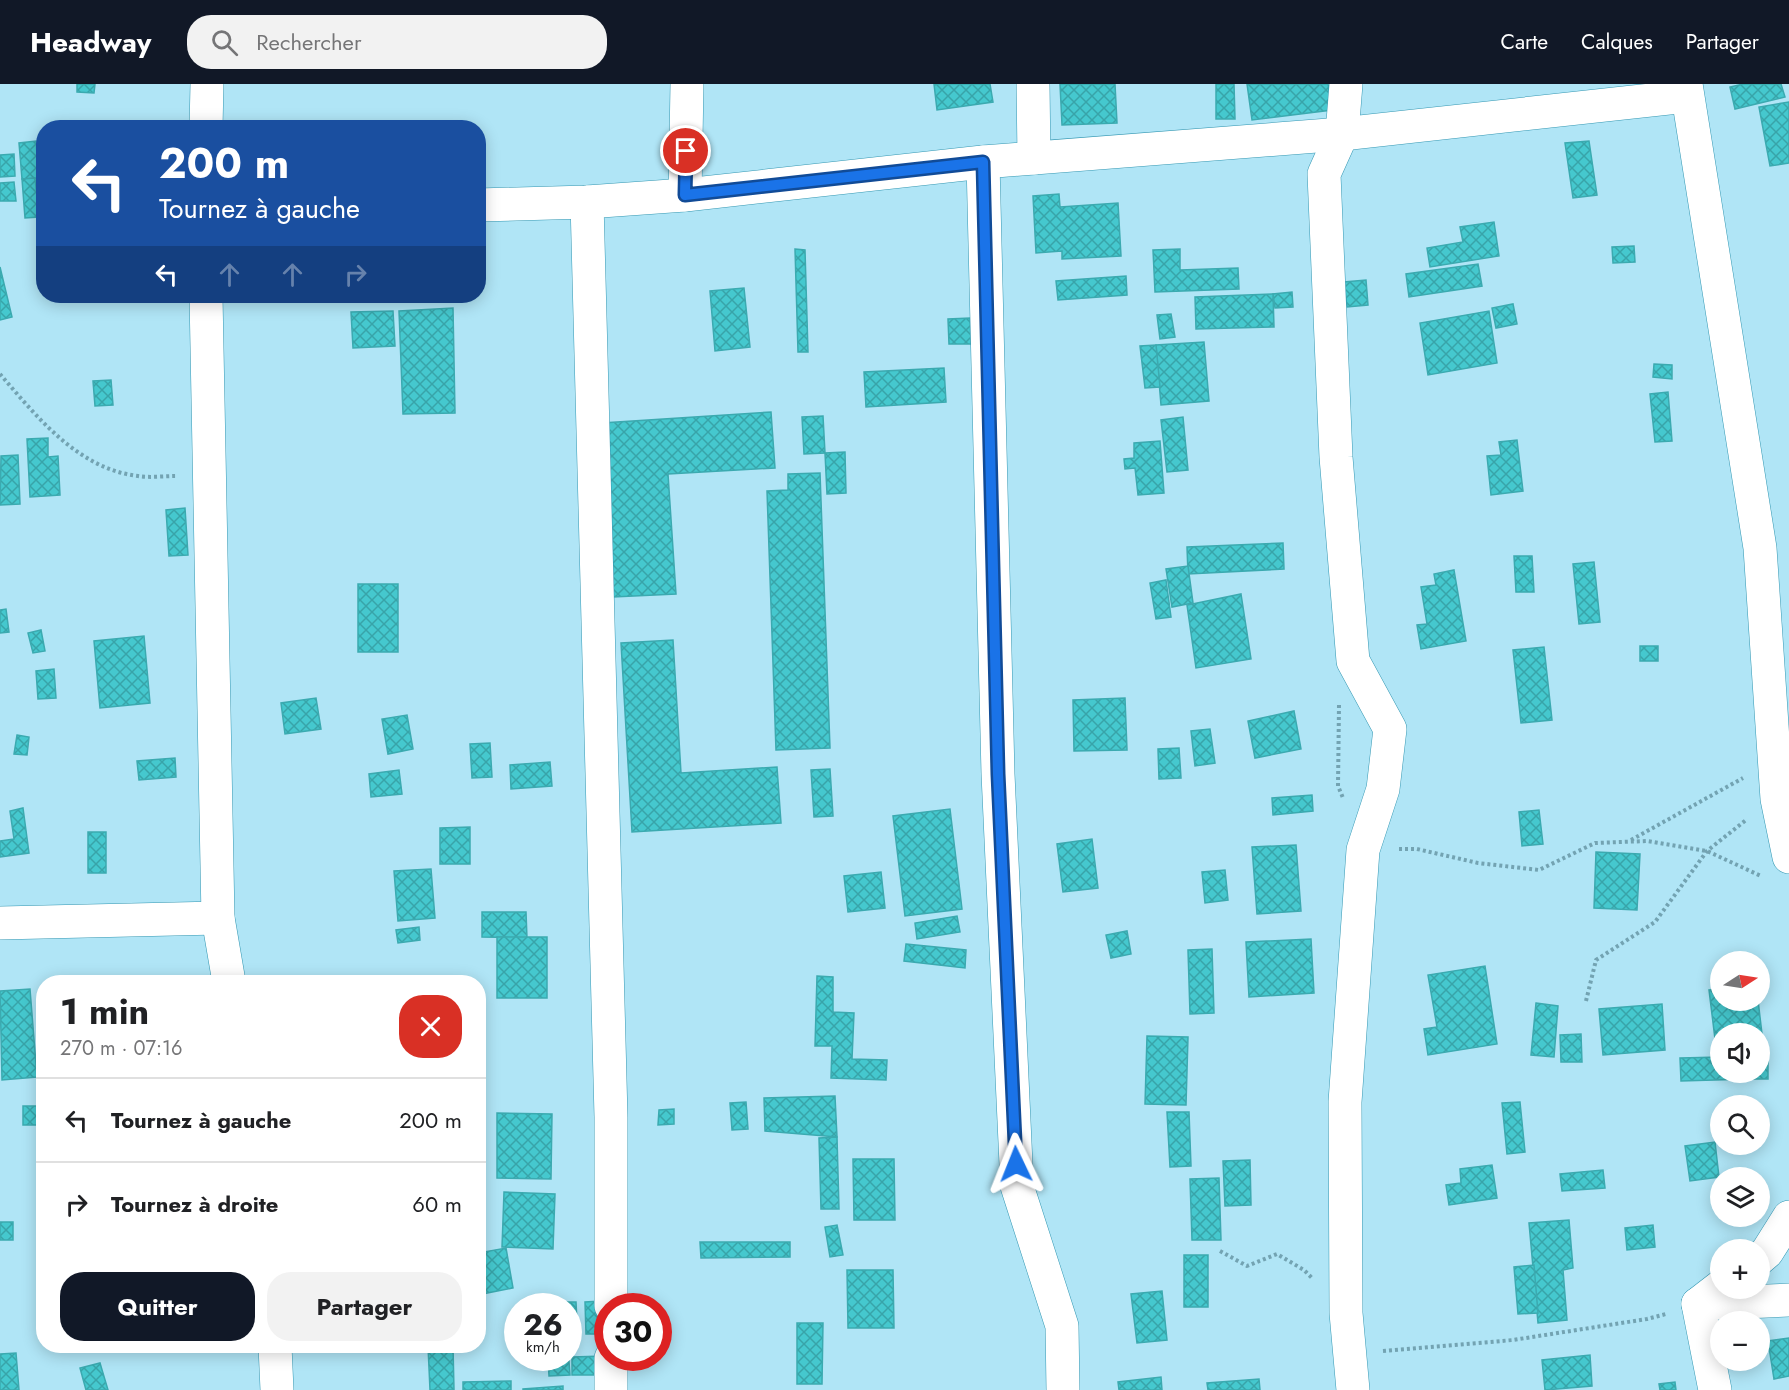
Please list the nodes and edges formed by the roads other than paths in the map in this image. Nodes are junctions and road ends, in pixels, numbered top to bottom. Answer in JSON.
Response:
{"nodes":[{"id":1,"x":207,"y":84,"type":"edge"},
{"id":2,"x":687,"y":84,"type":"edge"},
{"id":3,"x":1032,"y":84,"type":"edge"},
{"id":4,"x":1346,"y":84,"type":"edge"},
{"id":5,"x":1687,"y":90,"type":"edge"},
{"id":6,"x":206,"y":120,"type":"edge"},
{"id":7,"x":1342,"y":134,"type":"junction"},
{"id":8,"x":1034,"y":158,"type":"junction"},
{"id":9,"x":983,"y":162,"type":"junction"},
{"id":10,"x":685,"y":195,"type":"junction"},
{"id":11,"x":587,"y":202,"type":"junction"},
{"id":12,"x":486,"y":205,"type":"edge"},
{"id":13,"x":206,"y":303,"type":"edge"},
{"id":14,"x":1789,"y":857,"type":"edge"},
{"id":15,"x":219,"y":918,"type":"junction"},
{"id":16,"x":0,"y":923,"type":"edge"},
{"id":17,"x":228,"y":975,"type":"edge"},
{"id":18,"x":1789,"y":1217,"type":"edge"},
{"id":19,"x":1770,"y":1247,"type":"edge"},
{"id":20,"x":611,"y":1293,"type":"edge"},
{"id":21,"x":1709,"y":1296,"type":"edge"},
{"id":22,"x":1789,"y":1300,"type":"edge"},
{"id":23,"x":275,"y":1353,"type":"edge"},
{"id":24,"x":611,"y":1371,"type":"edge"},
{"id":25,"x":277,"y":1390,"type":"edge"},
{"id":26,"x":611,"y":1390,"type":"edge"},
{"id":27,"x":1063,"y":1390,"type":"edge"},
{"id":28,"x":1353,"y":1390,"type":"edge"},
{"id":29,"x":1715,"y":1390,"type":"edge"}],
"edges":[{"from":1,"to":6,"type":"street"},
{"from":2,"to":10,"type":"street"},
{"from":3,"to":8,"type":"street"},
{"from":4,"to":7,"type":"street"},
{"from":5,"to":7,"type":"street"},
{"from":5,"to":14,"type":"street"},
{"from":7,"to":8,"type":"street"},
{"from":7,"to":28,"type":"street"},
{"from":8,"to":9,"type":"street"},
{"from":9,"to":10,"type":"street"},
{"from":9,"to":27,"type":"street"},
{"from":10,"to":11,"type":"street"},
{"from":11,"to":12,"type":"street"},
{"from":11,"to":20,"type":"street"},
{"from":13,"to":15,"type":"street"},
{"from":15,"to":16,"type":"street"},
{"from":15,"to":17,"type":"street"},
{"from":18,"to":19,"type":"street"},
{"from":21,"to":22,"type":"street"},
{"from":21,"to":29,"type":"street"},
{"from":23,"to":25,"type":"street"},
{"from":24,"to":26,"type":"street"}]}
